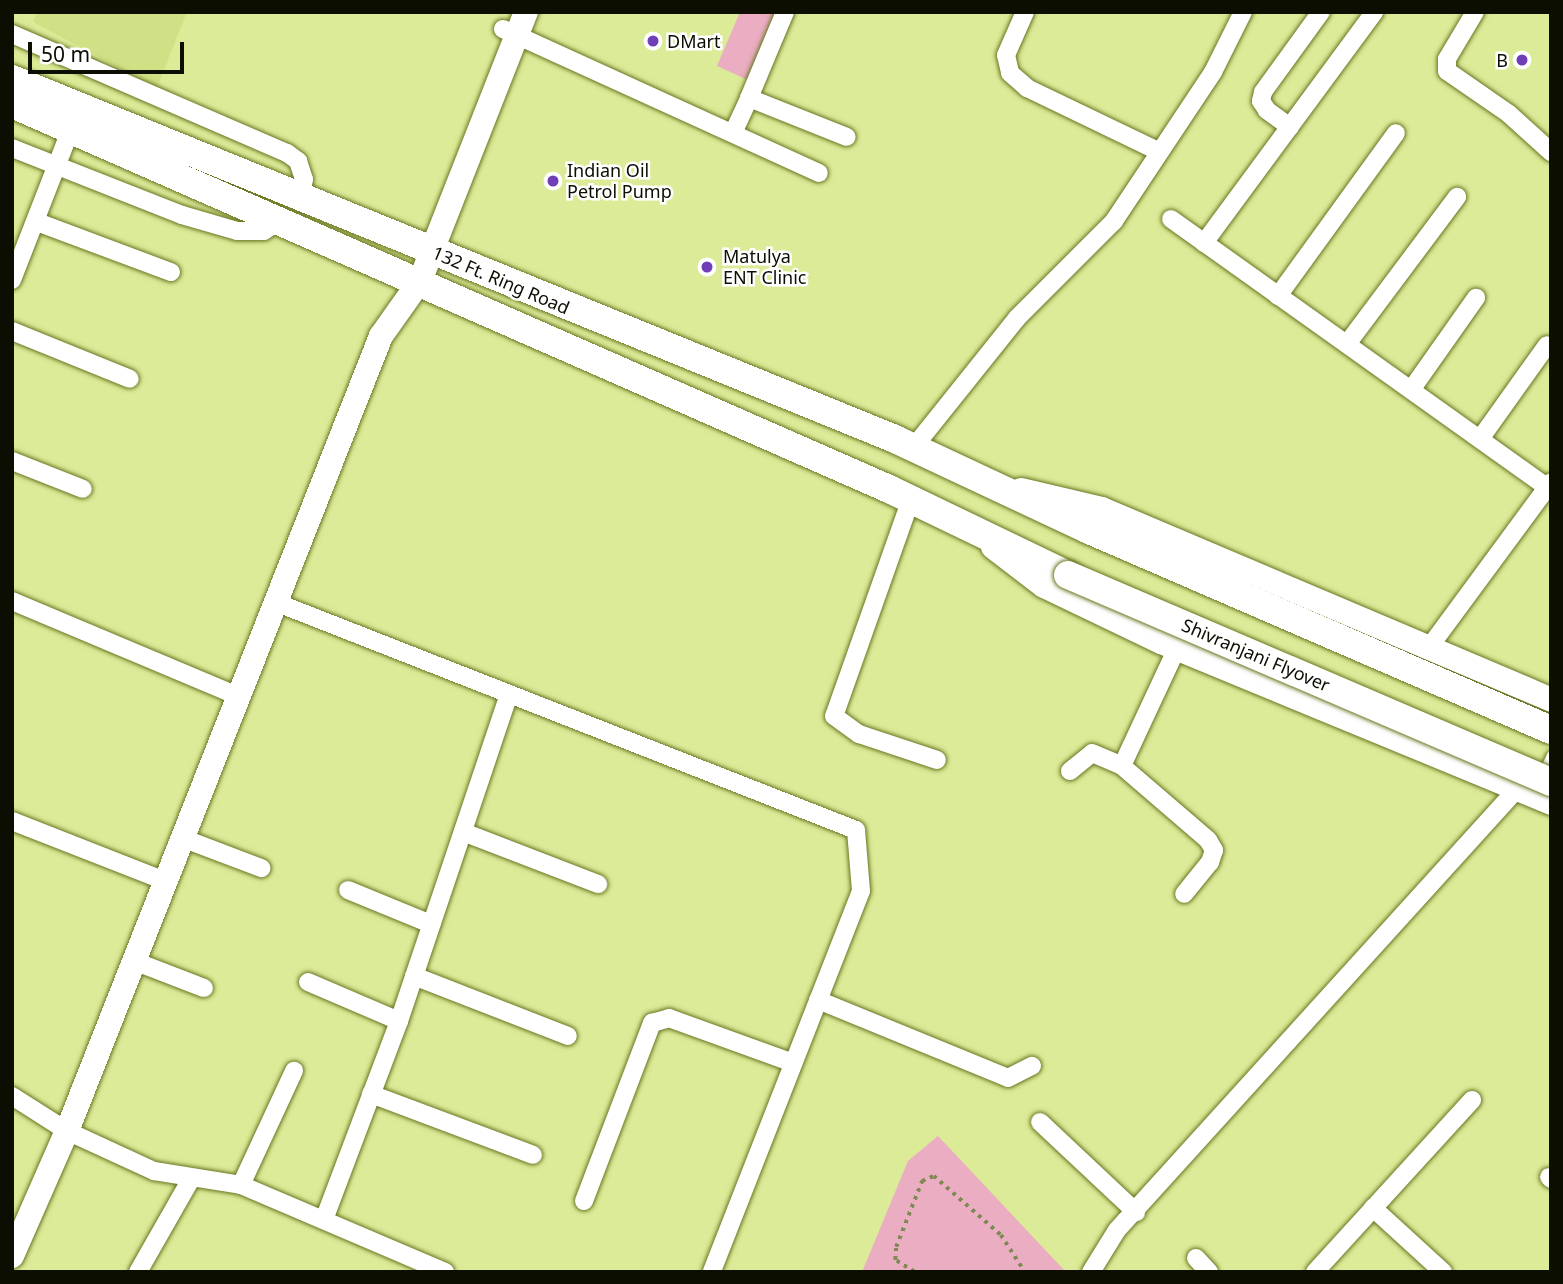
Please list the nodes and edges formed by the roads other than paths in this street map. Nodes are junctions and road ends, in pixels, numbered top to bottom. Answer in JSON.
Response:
{"nodes":[{"id":1,"x":785,"y":12,"type":"edge"},
{"id":2,"x":1026,"y":12,"type":"edge"},
{"id":3,"x":1244,"y":12,"type":"edge"},
{"id":4,"x":1321,"y":12,"type":"edge"},
{"id":5,"x":1475,"y":12,"type":"edge"},
{"id":6,"x":1367,"y":15,"type":"edge"},
{"id":7,"x":514,"y":22,"type":"edge"},
{"id":8,"x":12,"y":34,"type":"edge"},
{"id":9,"x":12,"y":79,"type":"edge"},
{"id":10,"x":749,"y":99,"type":"junction"},
{"id":11,"x":12,"y":104,"type":"edge"},
{"id":12,"x":1290,"y":127,"type":"junction"},
{"id":13,"x":71,"y":129,"type":"junction"},
{"id":14,"x":733,"y":133,"type":"junction"},
{"id":15,"x":1396,"y":133,"type":"dead end"},
{"id":16,"x":847,"y":137,"type":"dead end"},
{"id":17,"x":12,"y":148,"type":"edge"},
{"id":18,"x":1158,"y":150,"type":"junction"},
{"id":19,"x":1551,"y":152,"type":"edge"},
{"id":20,"x":59,"y":166,"type":"junction"},
{"id":21,"x":819,"y":173,"type":"dead end"},
{"id":22,"x":300,"y":195,"type":"junction"},
{"id":23,"x":1457,"y":197,"type":"dead end"},
{"id":24,"x":1171,"y":219,"type":"dead end"},
{"id":25,"x":280,"y":220,"type":"junction"},
{"id":26,"x":37,"y":222,"type":"junction"},
{"id":27,"x":1204,"y":243,"type":"junction"},
{"id":28,"x":425,"y":248,"type":"junction"},
{"id":29,"x":171,"y":272,"type":"dead end"},
{"id":30,"x":412,"y":278,"type":"junction"},
{"id":31,"x":12,"y":280,"type":"edge"},
{"id":32,"x":1278,"y":296,"type":"junction"},
{"id":33,"x":1476,"y":298,"type":"dead end"},
{"id":34,"x":12,"y":331,"type":"edge"},
{"id":35,"x":1347,"y":344,"type":"junction"},
{"id":36,"x":1547,"y":345,"type":"dead end"},
{"id":37,"x":130,"y":379,"type":"dead end"},
{"id":38,"x":1411,"y":390,"type":"junction"},
{"id":39,"x":1480,"y":439,"type":"junction"},
{"id":40,"x":913,"y":448,"type":"junction"},
{"id":41,"x":12,"y":461,"type":"edge"},
{"id":42,"x":990,"y":483,"type":"junction"},
{"id":43,"x":1549,"y":484,"type":"edge"},
{"id":44,"x":83,"y":489,"type":"dead end"},
{"id":45,"x":911,"y":499,"type":"junction"},
{"id":46,"x":962,"y":523,"type":"junction"},
{"id":47,"x":12,"y":601,"type":"edge"},
{"id":48,"x":275,"y":602,"type":"junction"},
{"id":49,"x":1177,"y":648,"type":"junction"},
{"id":50,"x":1428,"y":649,"type":"junction"},
{"id":51,"x":231,"y":693,"type":"junction"},
{"id":52,"x":509,"y":694,"type":"junction"},
{"id":53,"x":1551,"y":700,"type":"edge"},
{"id":54,"x":1551,"y":730,"type":"edge"},
{"id":55,"x":1551,"y":755,"type":"edge"},
{"id":56,"x":937,"y":760,"type":"dead end"},
{"id":57,"x":1122,"y":766,"type":"junction"},
{"id":58,"x":1070,"y":771,"type":"dead end"},
{"id":59,"x":1538,"y":792,"type":"edge"},
{"id":60,"x":12,"y":821,"type":"edge"},
{"id":61,"x":463,"y":832,"type":"junction"},
{"id":62,"x":182,"y":838,"type":"junction"},
{"id":63,"x":261,"y":868,"type":"dead end"},
{"id":64,"x":158,"y":878,"type":"junction"},
{"id":65,"x":598,"y":884,"type":"dead end"},
{"id":66,"x":348,"y":890,"type":"dead end"},
{"id":67,"x":1184,"y":894,"type":"dead end"},
{"id":68,"x":431,"y":924,"type":"junction"},
{"id":69,"x":134,"y":961,"type":"junction"},
{"id":70,"x":414,"y":976,"type":"junction"},
{"id":71,"x":308,"y":982,"type":"dead end"},
{"id":72,"x":204,"y":988,"type":"dead end"},
{"id":73,"x":818,"y":1000,"type":"junction"},
{"id":74,"x":398,"y":1021,"type":"junction"},
{"id":75,"x":568,"y":1036,"type":"dead end"},
{"id":76,"x":793,"y":1063,"type":"junction"},
{"id":77,"x":1032,"y":1066,"type":"dead end"},
{"id":78,"x":294,"y":1071,"type":"dead end"},
{"id":79,"x":371,"y":1094,"type":"junction"},
{"id":80,"x":12,"y":1096,"type":"edge"},
{"id":81,"x":1472,"y":1100,"type":"dead end"},
{"id":82,"x":1040,"y":1122,"type":"dead end"},
{"id":83,"x":60,"y":1126,"type":"junction"},
{"id":84,"x":533,"y":1155,"type":"dead end"},
{"id":85,"x":191,"y":1179,"type":"junction"},
{"id":86,"x":241,"y":1185,"type":"junction"},
{"id":87,"x":584,"y":1201,"type":"dead end"},
{"id":88,"x":1373,"y":1208,"type":"junction"},
{"id":89,"x":1136,"y":1212,"type":"junction"},
{"id":90,"x":325,"y":1217,"type":"junction"},
{"id":91,"x":12,"y":1220,"type":"edge"},
{"id":92,"x":12,"y":1256,"type":"edge"},
{"id":93,"x":1196,"y":1258,"type":"dead end"},
{"id":94,"x":138,"y":1272,"type":"edge"},
{"id":95,"x":445,"y":1272,"type":"edge"},
{"id":96,"x":712,"y":1272,"type":"edge"},
{"id":97,"x":1091,"y":1272,"type":"edge"},
{"id":98,"x":1209,"y":1272,"type":"edge"},
{"id":99,"x":1315,"y":1272,"type":"edge"},
{"id":100,"x":1443,"y":1272,"type":"edge"}],
"edges":[{"from":1,"to":10,"type":"street"},
{"from":2,"to":18,"type":"street"},
{"from":3,"to":18,"type":"street"},
{"from":4,"to":12,"type":"street"},
{"from":5,"to":19,"type":"street"},
{"from":6,"to":12,"type":"street"},
{"from":7,"to":14,"type":"street"},
{"from":7,"to":28,"type":"street"},
{"from":8,"to":22,"type":"street"},
{"from":9,"to":22,"type":"main road","name":"132 Ft. Ring Road"},
{"from":10,"to":14,"type":"street"},
{"from":10,"to":16,"type":"street"},
{"from":11,"to":13,"type":"main road","name":"132 Ft. Ring Road"},
{"from":12,"to":27,"type":"street"},
{"from":13,"to":20,"type":"street"},
{"from":13,"to":25,"type":"main road","name":"132 Ft. Ring Road"},
{"from":14,"to":21,"type":"street"},
{"from":15,"to":32,"type":"street"},
{"from":17,"to":20,"type":"street"},
{"from":18,"to":40,"type":"street"},
{"from":20,"to":25,"type":"street"},
{"from":20,"to":26,"type":"street"},
{"from":22,"to":28,"type":"main road","name":"132 Ft. Ring Road"},
{"from":23,"to":35,"type":"street"},
{"from":24,"to":27,"type":"street"},
{"from":25,"to":30,"type":"main road","name":"132 Ft. Ring Road"},
{"from":26,"to":29,"type":"street"},
{"from":26,"to":31,"type":"street"},
{"from":27,"to":32,"type":"street"},
{"from":28,"to":30,"type":"street"},
{"from":28,"to":40,"type":"main road","name":"132 Ft. Ring Road"},
{"from":30,"to":45,"type":"main road","name":"132 Ft. Ring Road"},
{"from":30,"to":48,"type":"street"},
{"from":30,"to":51,"type":"street"},
{"from":32,"to":35,"type":"street"},
{"from":33,"to":38,"type":"street"},
{"from":34,"to":37,"type":"street"},
{"from":35,"to":38,"type":"street"},
{"from":36,"to":39,"type":"street"},
{"from":38,"to":39,"type":"street"},
{"from":39,"to":43,"type":"street"},
{"from":40,"to":42,"type":"main road","name":"132 Ft. Ring Road"},
{"from":41,"to":44,"type":"street"},
{"from":42,"to":50,"type":"street"},
{"from":42,"to":54,"type":"main road"},
{"from":43,"to":50,"type":"street"},
{"from":45,"to":46,"type":"main road","name":"132 Ft. Ring Road"},
{"from":45,"to":56,"type":"street"},
{"from":46,"to":49,"type":"street"},
{"from":46,"to":59,"type":"main road","name":"Shivranjani Flyover","bridge":true},
{"from":47,"to":51,"type":"street"},
{"from":48,"to":51,"type":"street"},
{"from":48,"to":52,"type":"street"},
{"from":49,"to":57,"type":"street"},
{"from":49,"to":59,"type":"street"},
{"from":50,"to":53,"type":"street"},
{"from":51,"to":62,"type":"street"},
{"from":51,"to":64,"type":"street"},
{"from":52,"to":61,"type":"street"},
{"from":52,"to":73,"type":"street"},
{"from":55,"to":59,"type":"lane"},
{"from":57,"to":58,"type":"street"},
{"from":57,"to":67,"type":"street"},
{"from":59,"to":89,"type":"street"},
{"from":60,"to":64,"type":"street"},
{"from":61,"to":65,"type":"street"},
{"from":61,"to":68,"type":"street"},
{"from":62,"to":63,"type":"street"},
{"from":62,"to":64,"type":"street"},
{"from":64,"to":69,"type":"street"},
{"from":64,"to":83,"type":"street"},
{"from":66,"to":68,"type":"street"},
{"from":68,"to":70,"type":"street"},
{"from":69,"to":72,"type":"street"},
{"from":69,"to":83,"type":"street"},
{"from":70,"to":74,"type":"street"},
{"from":70,"to":75,"type":"street"},
{"from":71,"to":74,"type":"street"},
{"from":73,"to":76,"type":"street"},
{"from":73,"to":77,"type":"street"},
{"from":74,"to":79,"type":"street"},
{"from":76,"to":87,"type":"street"},
{"from":76,"to":96,"type":"street"},
{"from":78,"to":86,"type":"street"},
{"from":79,"to":84,"type":"street"},
{"from":79,"to":90,"type":"street"},
{"from":80,"to":83,"type":"street"},
{"from":81,"to":88,"type":"street"},
{"from":82,"to":89,"type":"street"},
{"from":83,"to":85,"type":"street"},
{"from":83,"to":91,"type":"street"},
{"from":83,"to":92,"type":"street"},
{"from":85,"to":86,"type":"street"},
{"from":85,"to":94,"type":"street"},
{"from":86,"to":90,"type":"street"},
{"from":88,"to":99,"type":"street"},
{"from":88,"to":100,"type":"street"},
{"from":89,"to":97,"type":"street"},
{"from":90,"to":95,"type":"street"},
{"from":93,"to":98,"type":"street"}]}
